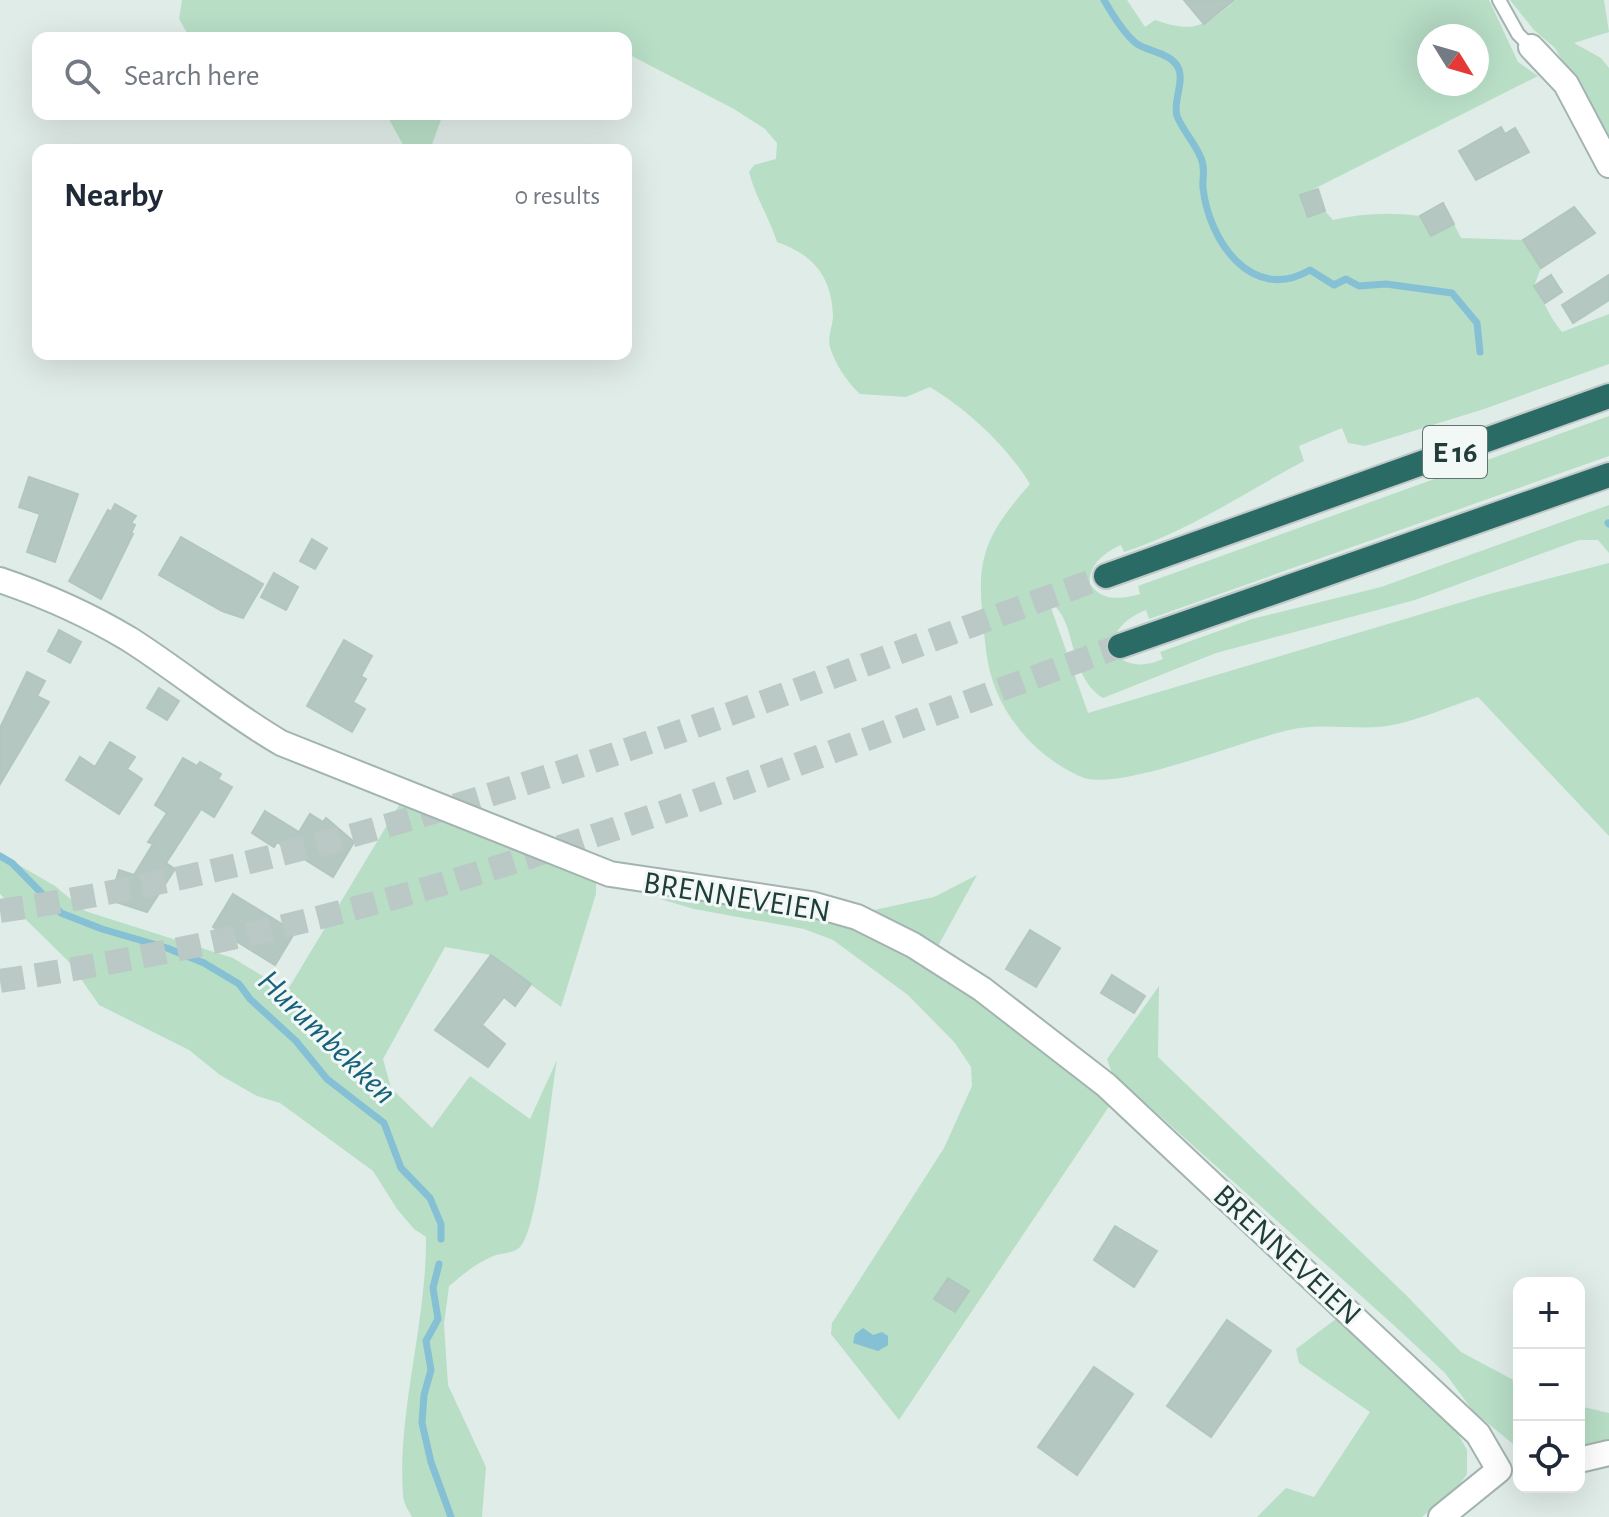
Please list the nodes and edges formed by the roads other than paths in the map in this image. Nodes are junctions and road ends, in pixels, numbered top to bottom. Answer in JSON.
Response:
{"nodes":[{"id":1,"x":1499,"y":0,"type":"edge"},
{"id":2,"x":1531,"y":47,"type":"joint"},
{"id":3,"x":1609,"y":165,"type":"edge"},
{"id":4,"x":1609,"y":396,"type":"edge"},
{"id":5,"x":1609,"y":475,"type":"edge"},
{"id":6,"x":1609,"y":486,"type":"edge"},
{"id":7,"x":1572,"y":489,"type":"junction"},
{"id":8,"x":1106,"y":576,"type":"tunnel mouth"},
{"id":9,"x":0,"y":580,"type":"edge"},
{"id":10,"x":1120,"y":646,"type":"tunnel mouth"},
{"id":11,"x":1609,"y":1453,"type":"edge"},
{"id":12,"x":1585,"y":1459,"type":"edge"},
{"id":13,"x":1509,"y":1469,"type":"edge"},
{"id":14,"x":1441,"y":1517,"type":"edge"}],
"edges":[{"from":1,"to":2,"type":"lane"},
{"from":2,"to":3,"type":"street"},
{"from":4,"to":8,"type":"highway","number":"E 16"},
{"from":5,"to":7,"type":"highway","number":"E 16"},
{"from":6,"to":7,"type":"highway","number":"E 16"},
{"from":7,"to":10,"type":"highway","number":"E 16"},
{"from":9,"to":13,"type":"street","name":"BRENNEVEIEN"},
{"from":11,"to":12,"type":"street"},
{"from":13,"to":14,"type":"street","name":"BRENNEVEIEN"}]}
